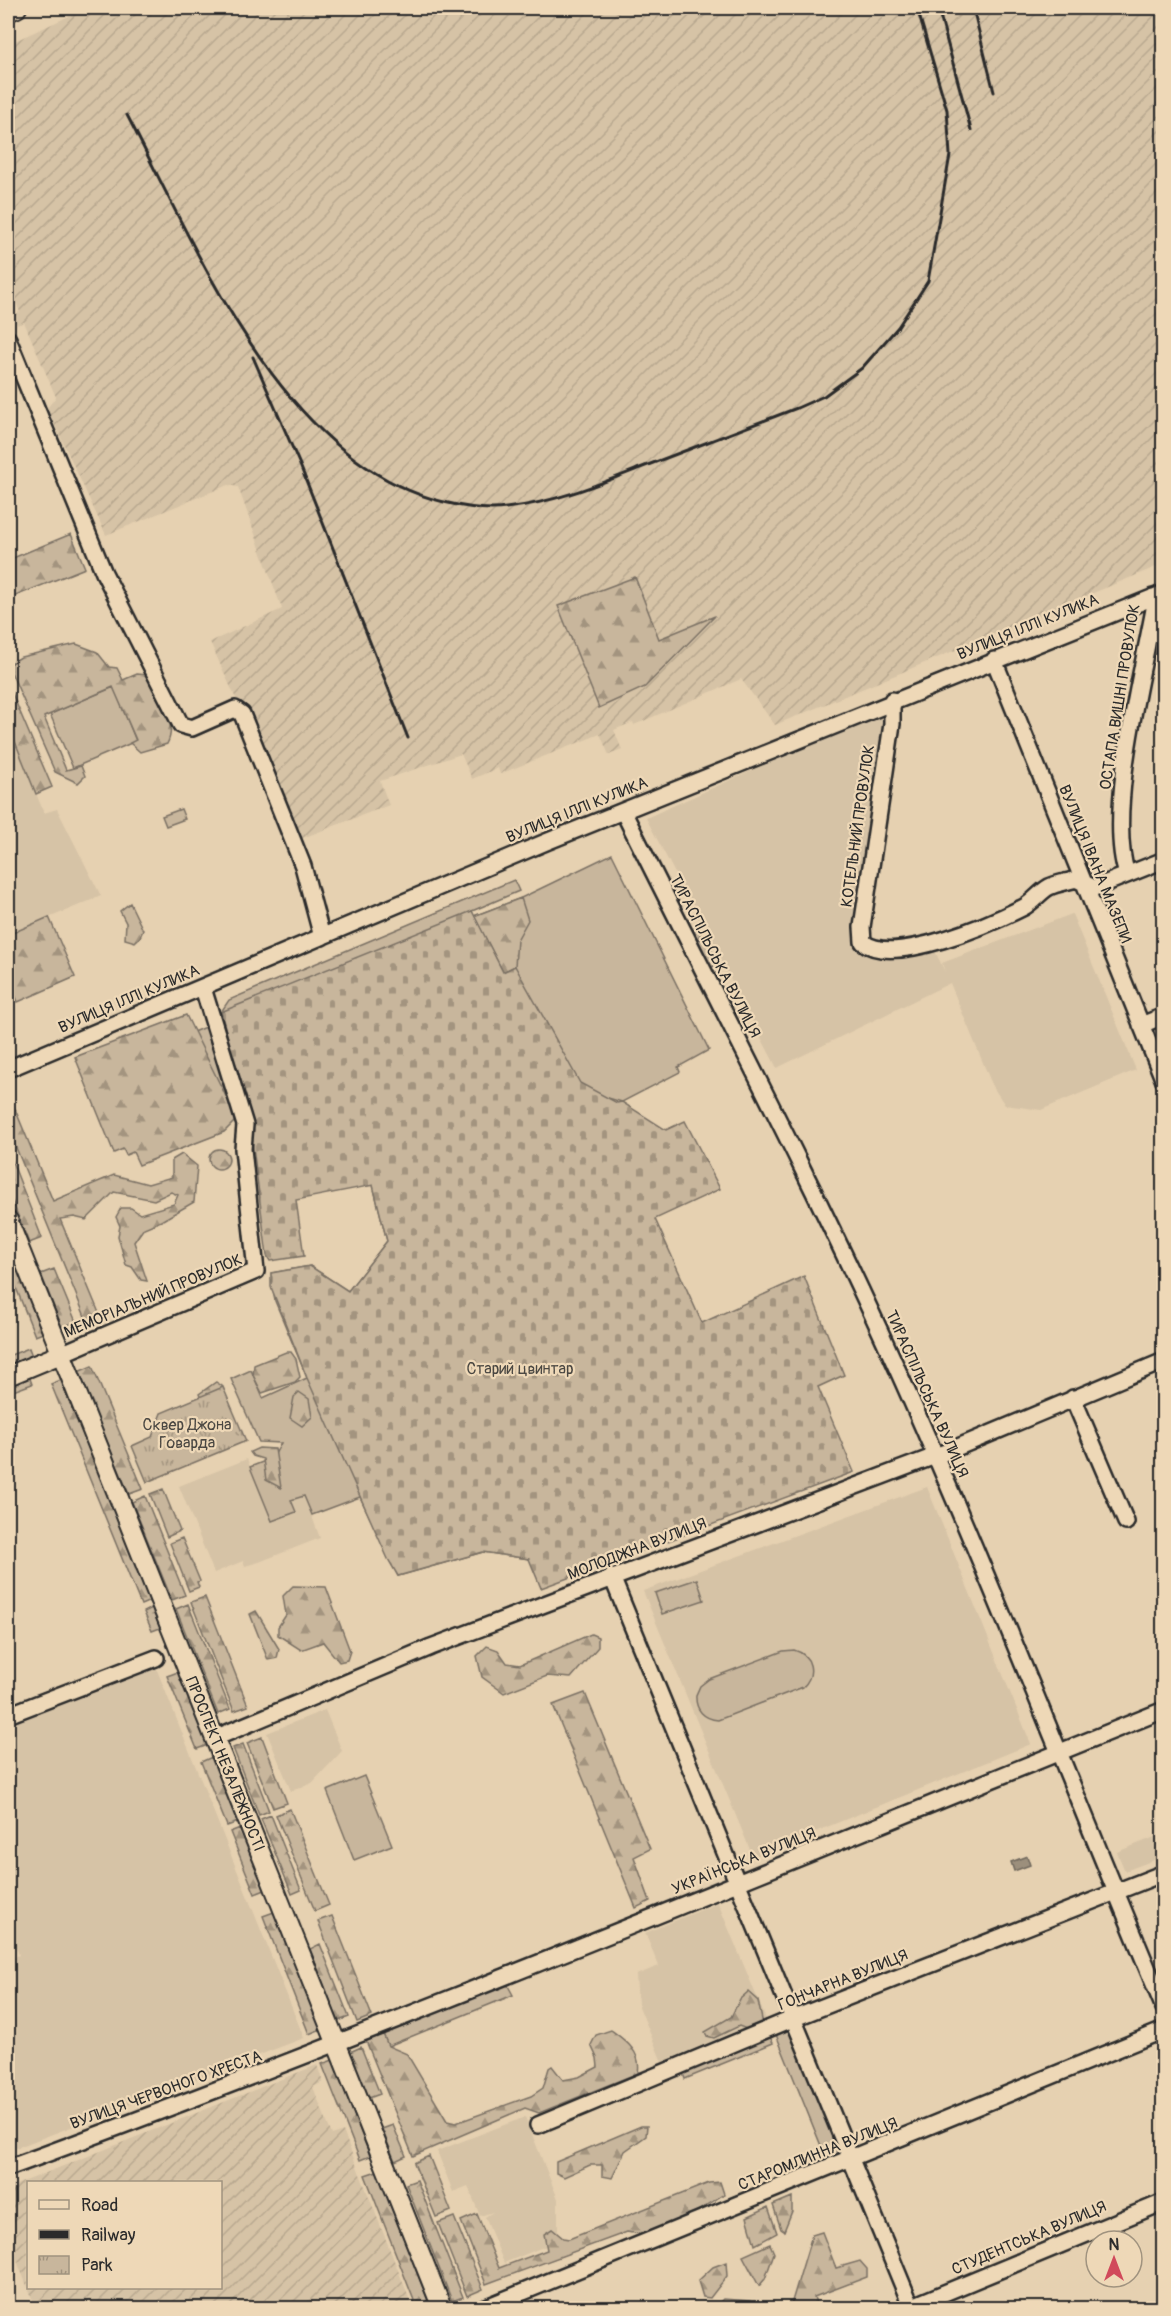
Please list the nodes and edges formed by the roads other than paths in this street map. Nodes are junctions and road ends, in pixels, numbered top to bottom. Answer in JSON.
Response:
{"nodes":[{"id":1,"x":17,"y":8,"type":"edge"},
{"id":2,"x":8,"y":12,"type":"edge"},
{"id":3,"x":8,"y":339,"type":"edge"},
{"id":4,"x":1158,"y":595,"type":"edge"},
{"id":5,"x":994,"y":660,"type":"junction"},
{"id":6,"x":892,"y":700,"type":"junction"},
{"id":7,"x":622,"y":811,"type":"junction"},
{"id":8,"x":1164,"y":860,"type":"edge"},
{"id":9,"x":1127,"y":874,"type":"junction"},
{"id":10,"x":1084,"y":883,"type":"junction"},
{"id":11,"x":322,"y":937,"type":"junction"},
{"id":12,"x":203,"y":988,"type":"junction"},
{"id":13,"x":1164,"y":1016,"type":"edge"},
{"id":14,"x":1141,"y":1025,"type":"junction"},
{"id":15,"x":8,"y":1069,"type":"edge"},
{"id":16,"x":1164,"y":1081,"type":"edge"},
{"id":17,"x":8,"y":1220,"type":"edge"},
{"id":18,"x":61,"y":1354,"type":"junction"},
{"id":19,"x":1164,"y":1361,"type":"edge"},
{"id":20,"x":8,"y":1376,"type":"edge"},
{"id":21,"x":1073,"y":1398,"type":"junction"},
{"id":22,"x":935,"y":1455,"type":"junction"},
{"id":23,"x":1126,"y":1522,"type":"dead end"},
{"id":24,"x":612,"y":1577,"type":"junction"},
{"id":25,"x":156,"y":1658,"type":"dead end"},
{"id":26,"x":1164,"y":1710,"type":"edge"},
{"id":27,"x":8,"y":1715,"type":"edge"},
{"id":28,"x":215,"y":1738,"type":"junction"},
{"id":29,"x":1058,"y":1753,"type":"junction"},
{"id":30,"x":1164,"y":1873,"type":"edge"},
{"id":31,"x":738,"y":1883,"type":"junction"},
{"id":32,"x":1115,"y":1893,"type":"junction"},
{"id":33,"x":1164,"y":2008,"type":"edge"},
{"id":34,"x":792,"y":2019,"type":"junction"},
{"id":35,"x":1164,"y":2030,"type":"edge"},
{"id":36,"x":337,"y":2045,"type":"junction"},
{"id":37,"x":538,"y":2125,"type":"dead end"},
{"id":38,"x":851,"y":2160,"type":"junction"},
{"id":39,"x":8,"y":2168,"type":"edge"},
{"id":40,"x":1164,"y":2202,"type":"edge"},
{"id":41,"x":442,"y":2308,"type":"edge"},
{"id":42,"x":484,"y":2308,"type":"edge"},
{"id":43,"x":911,"y":2308,"type":"edge"}],
"edges":[{"from":1,"to":2,"type":"main road"},
{"from":3,"to":11,"type":"street"},
{"from":4,"to":5,"type":"street","name":"ВУЛИЦЯ ІЛЛІ КУЛИКА"},
{"from":4,"to":9,"type":"street","name":"ОСТАПА ВИШНІ ПРОВУЛОК"},
{"from":5,"to":6,"type":"street","name":"ВУЛИЦЯ ІЛЛІ КУЛИКА"},
{"from":5,"to":10,"type":"street","name":"ВУЛИЦЯ ІВАНА МАЗЕПИ"},
{"from":6,"to":7,"type":"street","name":"ВУЛИЦЯ ІЛЛІ КУЛИКА"},
{"from":6,"to":10,"type":"street","name":"КОТЕЛЬНИЙ ПРОВУЛОК"},
{"from":7,"to":11,"type":"street","name":"ВУЛИЦЯ ІЛЛІ КУЛИКА"},
{"from":7,"to":22,"type":"street","name":"ТИРАСПІЛЬСЬКА ВУЛИЦЯ"},
{"from":8,"to":9,"type":"street"},
{"from":9,"to":10,"type":"street"},
{"from":10,"to":14,"type":"street","name":"ВУЛИЦЯ ІВАНА МАЗЕПИ"},
{"from":11,"to":12,"type":"street","name":"ВУЛИЦЯ ІЛЛІ КУЛИКА"},
{"from":12,"to":15,"type":"street","name":"ВУЛИЦЯ ІЛЛІ КУЛИКА"},
{"from":12,"to":18,"type":"street","name":"МЕМОРІАЛЬНИЙ ПРОВУЛОК"},
{"from":13,"to":14,"type":"street"},
{"from":14,"to":16,"type":"street","name":"ВУЛИЦЯ ІВАНА МАЗЕПИ"},
{"from":17,"to":18,"type":"main road","name":"ПРОСПЕКТ НЕЗАЛЕЖНОСТІ"},
{"from":18,"to":20,"type":"main road"},
{"from":18,"to":28,"type":"main road","name":"ПРОСПЕКТ НЕЗАЛЕЖНОСТІ"},
{"from":19,"to":21,"type":"street","name":"МОЛОДІЖНА ВУЛИЦЯ"},
{"from":21,"to":22,"type":"street","name":"МОЛОДІЖНА ВУЛИЦЯ"},
{"from":21,"to":23,"type":"street"},
{"from":22,"to":24,"type":"street","name":"МОЛОДІЖНА ВУЛИЦЯ"},
{"from":22,"to":29,"type":"street","name":"ТИРАСПІЛЬСЬКА ВУЛИЦЯ"},
{"from":24,"to":28,"type":"street","name":"МОЛОДІЖНА ВУЛИЦЯ"},
{"from":24,"to":31,"type":"street"},
{"from":25,"to":27,"type":"street"},
{"from":26,"to":29,"type":"street","name":"УКРАЇНСЬКА ВУЛИЦЯ"},
{"from":28,"to":36,"type":"main road","name":"ПРОСПЕКТ НЕЗАЛЕЖНОСТІ"},
{"from":29,"to":31,"type":"street","name":"УКРАЇНСЬКА ВУЛИЦЯ"},
{"from":29,"to":32,"type":"street","name":"ТИРАСПІЛЬСЬКА ВУЛИЦЯ"},
{"from":30,"to":32,"type":"street","name":"ГОНЧАРНА ВУЛИЦЯ"},
{"from":31,"to":34,"type":"street"},
{"from":31,"to":36,"type":"street","name":"УКРАЇНСЬКА ВУЛИЦЯ"},
{"from":32,"to":33,"type":"street","name":"ТИРАСПІЛЬСЬКА ВУЛИЦЯ"},
{"from":32,"to":34,"type":"street","name":"ГОНЧАРНА ВУЛИЦЯ"},
{"from":34,"to":37,"type":"street","name":"ГОНЧАРНА ВУЛИЦЯ"},
{"from":34,"to":38,"type":"street"},
{"from":35,"to":38,"type":"street","name":"СТАРОМЛИННА ВУЛИЦЯ"},
{"from":36,"to":39,"type":"street","name":"ВУЛИЦЯ ЧЕРВОНОГО ХРЕСТА"},
{"from":36,"to":41,"type":"main road","name":"ПРОСПЕКТ НЕЗАЛЕЖНОСТІ"},
{"from":38,"to":42,"type":"street","name":"СТАРОМЛИННА ВУЛИЦЯ"},
{"from":38,"to":43,"type":"street"},
{"from":40,"to":43,"type":"street","name":"СТУДЕНТСЬКА ВУЛИЦЯ"}]}
